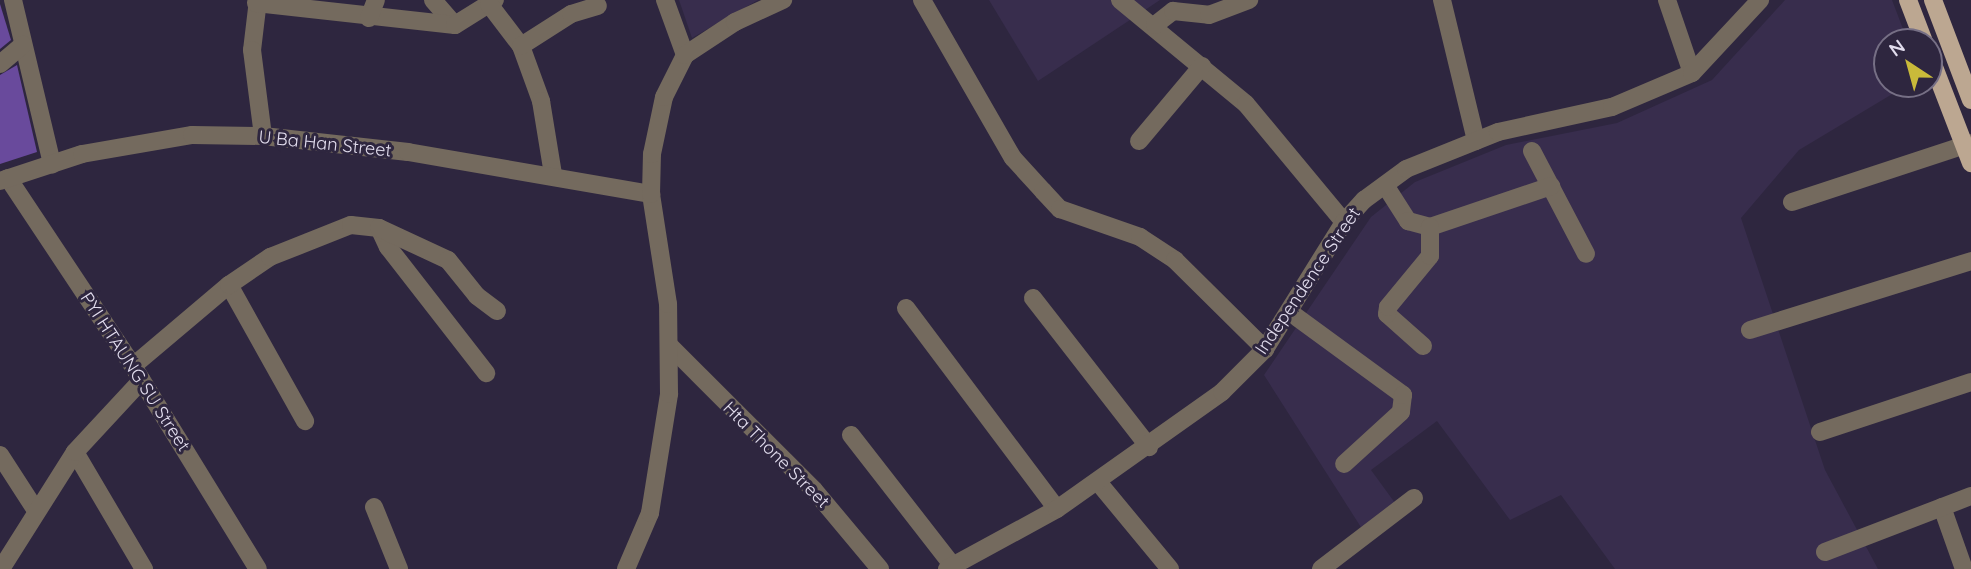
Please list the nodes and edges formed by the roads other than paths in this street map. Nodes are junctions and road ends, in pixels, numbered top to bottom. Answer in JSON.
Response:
{"nodes":[{"id":1,"x":13,"y":0,"type":"edge"},
{"id":2,"x":376,"y":0,"type":"edge"},
{"id":3,"x":433,"y":0,"type":"edge"},
{"id":4,"x":665,"y":0,"type":"edge"},
{"id":5,"x":783,"y":0,"type":"edge"},
{"id":6,"x":922,"y":0,"type":"edge"},
{"id":7,"x":1120,"y":0,"type":"edge"},
{"id":8,"x":1249,"y":0,"type":"edge"},
{"id":9,"x":1442,"y":0,"type":"edge"},
{"id":10,"x":1667,"y":0,"type":"edge"},
{"id":11,"x":1760,"y":0,"type":"edge"},
{"id":12,"x":1908,"y":0,"type":"edge"},
{"id":13,"x":1933,"y":0,"type":"edge"},
{"id":14,"x":257,"y":1,"type":"edge"},
{"id":15,"x":492,"y":2,"type":"edge"},
{"id":16,"x":598,"y":6,"type":"dead end"},
{"id":17,"x":369,"y":19,"type":"junction"},
{"id":18,"x":455,"y":25,"type":"junction"},
{"id":19,"x":1155,"y":25,"type":"junction"},
{"id":20,"x":1919,"y":28,"type":"edge"},
{"id":21,"x":23,"y":45,"type":"junction"},
{"id":22,"x":521,"y":46,"type":"junction"},
{"id":23,"x":685,"y":55,"type":"junction"},
{"id":24,"x":0,"y":64,"type":"edge"},
{"id":25,"x":1202,"y":66,"type":"junction"},
{"id":26,"x":1692,"y":73,"type":"junction"},
{"id":27,"x":1943,"y":87,"type":"edge"},
{"id":28,"x":1971,"y":100,"type":"edge"},
{"id":29,"x":263,"y":136,"type":"junction"},
{"id":30,"x":1139,"y":141,"type":"dead end"},
{"id":31,"x":1476,"y":141,"type":"junction"},
{"id":32,"x":1967,"y":144,"type":"edge"},
{"id":33,"x":1532,"y":151,"type":"dead end"},
{"id":34,"x":1971,"y":163,"type":"edge"},
{"id":35,"x":52,"y":164,"type":"junction"},
{"id":36,"x":553,"y":174,"type":"junction"},
{"id":37,"x":4,"y":179,"type":"edge"},
{"id":38,"x":1385,"y":185,"type":"junction"},
{"id":39,"x":1551,"y":186,"type":"junction"},
{"id":40,"x":651,"y":194,"type":"junction"},
{"id":41,"x":1792,"y":202,"type":"dead end"},
{"id":42,"x":1344,"y":222,"type":"junction"},
{"id":43,"x":1430,"y":227,"type":"junction"},
{"id":44,"x":379,"y":228,"type":"junction"},
{"id":45,"x":1586,"y":254,"type":"dead end"},
{"id":46,"x":1971,"y":261,"type":"edge"},
{"id":47,"x":229,"y":285,"type":"junction"},
{"id":48,"x":1033,"y":298,"type":"dead end"},
{"id":49,"x":906,"y":308,"type":"dead end"},
{"id":50,"x":497,"y":311,"type":"dead end"},
{"id":51,"x":1291,"y":313,"type":"junction"},
{"id":52,"x":1750,"y":330,"type":"dead end"},
{"id":53,"x":669,"y":345,"type":"junction"},
{"id":54,"x":1423,"y":346,"type":"dead end"},
{"id":55,"x":1265,"y":349,"type":"junction"},
{"id":56,"x":138,"y":373,"type":"junction"},
{"id":57,"x":486,"y":373,"type":"dead end"},
{"id":58,"x":1971,"y":382,"type":"edge"},
{"id":59,"x":305,"y":421,"type":"dead end"},
{"id":60,"x":1820,"y":432,"type":"dead end"},
{"id":61,"x":851,"y":435,"type":"dead end"},
{"id":62,"x":1149,"y":447,"type":"junction"},
{"id":63,"x":75,"y":452,"type":"junction"},
{"id":64,"x":0,"y":455,"type":"edge"},
{"id":65,"x":1344,"y":464,"type":"dead end"},
{"id":66,"x":1098,"y":482,"type":"junction"},
{"id":67,"x":1971,"y":496,"type":"edge"},
{"id":68,"x":1414,"y":498,"type":"dead end"},
{"id":69,"x":374,"y":507,"type":"dead end"},
{"id":70,"x":1941,"y":507,"type":"junction"},
{"id":71,"x":35,"y":509,"type":"junction"},
{"id":72,"x":1057,"y":509,"type":"junction"},
{"id":73,"x":1825,"y":552,"type":"dead end"},
{"id":74,"x":950,"y":567,"type":"edge"},
{"id":75,"x":1,"y":569,"type":"edge"},
{"id":76,"x":144,"y":569,"type":"edge"},
{"id":77,"x":258,"y":569,"type":"edge"},
{"id":78,"x":399,"y":569,"type":"edge"},
{"id":79,"x":626,"y":569,"type":"edge"},
{"id":80,"x":880,"y":569,"type":"edge"},
{"id":81,"x":1170,"y":569,"type":"edge"},
{"id":82,"x":1321,"y":569,"type":"edge"},
{"id":83,"x":1964,"y":569,"type":"edge"}],
"edges":[{"from":1,"to":21,"type":"street"},
{"from":2,"to":17,"type":"street"},
{"from":3,"to":18,"type":"street"},
{"from":4,"to":23,"type":"street"},
{"from":5,"to":23,"type":"street"},
{"from":6,"to":55,"type":"street"},
{"from":7,"to":19,"type":"street"},
{"from":8,"to":19,"type":"street"},
{"from":9,"to":31,"type":"street"},
{"from":10,"to":26,"type":"street"},
{"from":11,"to":26,"type":"street","name":"Independence Street"},
{"from":12,"to":20,"type":"main road"},
{"from":13,"to":28,"type":"main road"},
{"from":14,"to":17,"type":"street"},
{"from":14,"to":29,"type":"street"},
{"from":15,"to":18,"type":"street"},
{"from":15,"to":22,"type":"street"},
{"from":16,"to":22,"type":"street"},
{"from":17,"to":18,"type":"street"},
{"from":19,"to":25,"type":"street"},
{"from":21,"to":24,"type":"street"},
{"from":21,"to":35,"type":"street"},
{"from":22,"to":36,"type":"street"},
{"from":23,"to":40,"type":"street"},
{"from":25,"to":30,"type":"street"},
{"from":25,"to":42,"type":"street"},
{"from":26,"to":31,"type":"street","name":"Independence Street"},
{"from":27,"to":32,"type":"main road"},
{"from":29,"to":35,"type":"street","name":"U Ba Han Street"},
{"from":29,"to":36,"type":"street","name":"U Ba Han Street"},
{"from":31,"to":38,"type":"street","name":"Independence Street"},
{"from":32,"to":34,"type":"main road"},
{"from":32,"to":41,"type":"street"},
{"from":33,"to":39,"type":"street"},
{"from":35,"to":37,"type":"street","name":"U Ba Han Street"},
{"from":36,"to":40,"type":"street","name":"U Ba Han Street"},
{"from":37,"to":56,"type":"street","name":"PYI HTAUNG SU Street"},
{"from":38,"to":42,"type":"street","name":"Independence Street"},
{"from":38,"to":43,"type":"street"},
{"from":39,"to":43,"type":"street"},
{"from":39,"to":45,"type":"street"},
{"from":40,"to":53,"type":"street"},
{"from":42,"to":51,"type":"street","name":"Independence Street"},
{"from":43,"to":54,"type":"street"},
{"from":44,"to":47,"type":"street"},
{"from":44,"to":50,"type":"street"},
{"from":44,"to":57,"type":"street"},
{"from":46,"to":52,"type":"street"},
{"from":47,"to":56,"type":"street"},
{"from":47,"to":59,"type":"street"},
{"from":48,"to":62,"type":"street"},
{"from":49,"to":72,"type":"street"},
{"from":51,"to":55,"type":"street","name":"Independence Street"},
{"from":51,"to":65,"type":"street"},
{"from":53,"to":79,"type":"street"},
{"from":53,"to":80,"type":"street","name":"Hta Thone Street"},
{"from":55,"to":62,"type":"street","name":"Independence Street"},
{"from":56,"to":63,"type":"street"},
{"from":56,"to":77,"type":"street","name":"PYI HTAUNG SU Street"},
{"from":58,"to":60,"type":"street"},
{"from":61,"to":74,"type":"street"},
{"from":62,"to":66,"type":"street","name":"Independence Street"},
{"from":63,"to":71,"type":"street"},
{"from":63,"to":76,"type":"street"},
{"from":64,"to":71,"type":"street"},
{"from":66,"to":72,"type":"street","name":"Independence Street"},
{"from":66,"to":81,"type":"street"},
{"from":67,"to":70,"type":"street"},
{"from":68,"to":82,"type":"street"},
{"from":69,"to":78,"type":"street"},
{"from":70,"to":73,"type":"street"},
{"from":70,"to":83,"type":"street"},
{"from":71,"to":75,"type":"street"},
{"from":72,"to":74,"type":"street","name":"Independence Street"}]}
